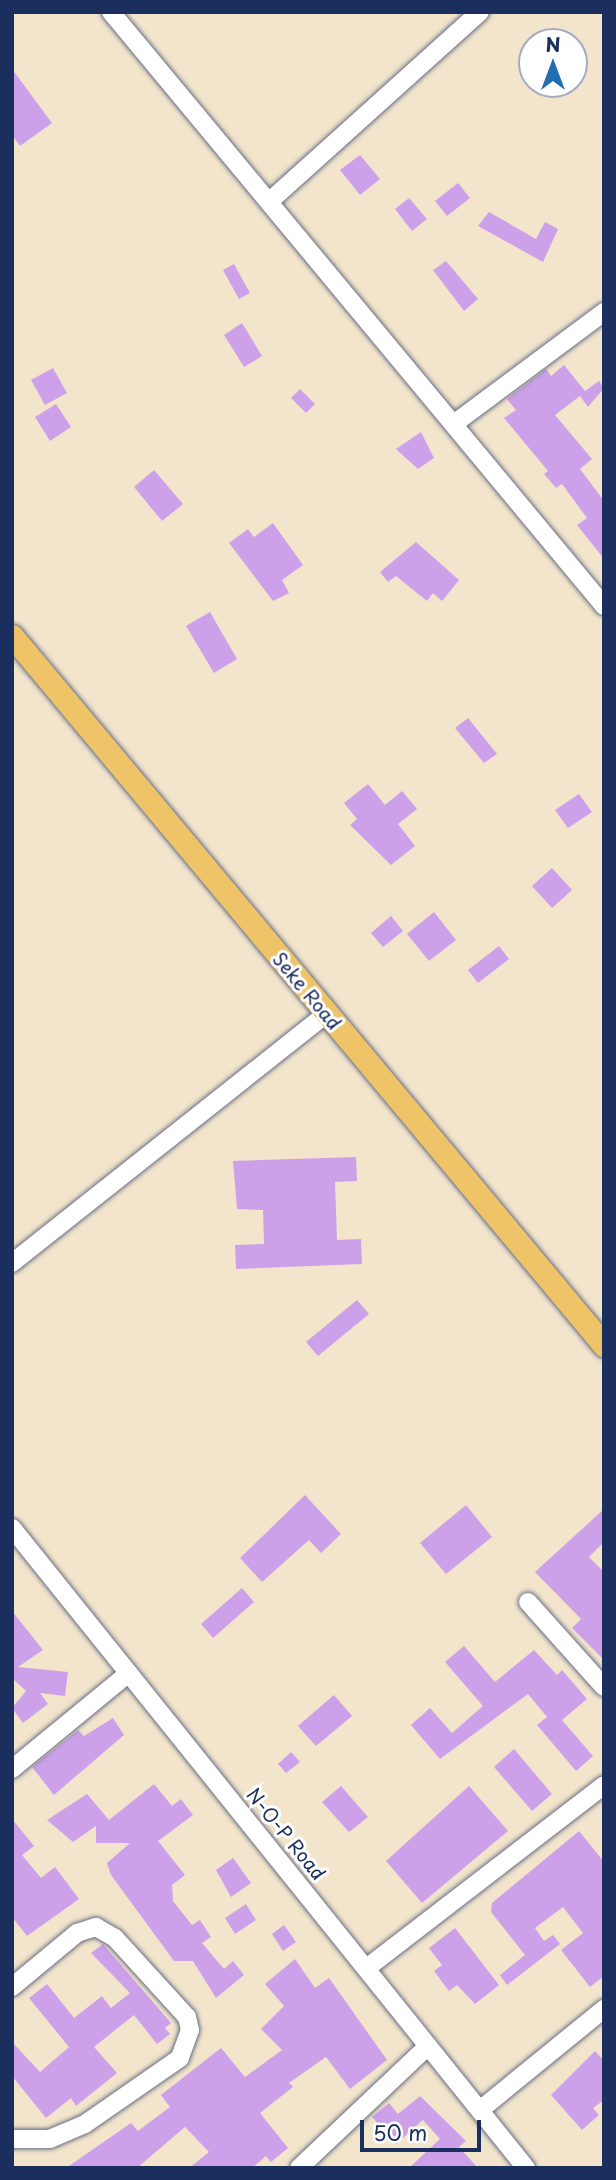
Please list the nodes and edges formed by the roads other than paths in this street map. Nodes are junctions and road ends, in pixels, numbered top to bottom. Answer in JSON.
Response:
{"nodes":[{"id":1,"x":111,"y":12,"type":"edge"},
{"id":2,"x":480,"y":12,"type":"edge"},
{"id":3,"x":271,"y":200,"type":"junction"},
{"id":4,"x":604,"y":312,"type":"edge"},
{"id":5,"x":455,"y":423,"type":"junction"},
{"id":6,"x":604,"y":606,"type":"edge"},
{"id":7,"x":12,"y":636,"type":"edge"},
{"id":8,"x":327,"y":1014,"type":"junction"},
{"id":9,"x":12,"y":1263,"type":"edge"},
{"id":10,"x":604,"y":1345,"type":"edge"},
{"id":11,"x":12,"y":1528,"type":"edge"},
{"id":12,"x":528,"y":1602,"type":"dead end"},
{"id":13,"x":129,"y":1673,"type":"junction"},
{"id":14,"x":604,"y":1687,"type":"edge"},
{"id":15,"x":12,"y":1769,"type":"edge"},
{"id":16,"x":604,"y":1785,"type":"edge"},
{"id":17,"x":368,"y":1967,"type":"junction"},
{"id":18,"x":12,"y":1987,"type":"edge"},
{"id":19,"x":604,"y":2009,"type":"edge"},
{"id":20,"x":426,"y":2048,"type":"junction"},
{"id":21,"x":480,"y":2110,"type":"junction"},
{"id":22,"x":12,"y":2139,"type":"edge"},
{"id":23,"x":302,"y":2167,"type":"edge"},
{"id":24,"x":526,"y":2168,"type":"edge"}],
"edges":[{"from":1,"to":3,"type":"street"},
{"from":2,"to":3,"type":"street"},
{"from":3,"to":5,"type":"street"},
{"from":4,"to":5,"type":"street"},
{"from":5,"to":6,"type":"street"},
{"from":7,"to":8,"type":"main road","name":"Seke Road"},
{"from":8,"to":9,"type":"street"},
{"from":8,"to":10,"type":"main road","name":"Seke Road"},
{"from":11,"to":13,"type":"street","name":"N-O-P Road"},
{"from":12,"to":14,"type":"street"},
{"from":13,"to":15,"type":"street"},
{"from":13,"to":17,"type":"street","name":"N-O-P Road"},
{"from":16,"to":17,"type":"street"},
{"from":17,"to":20,"type":"street","name":"N-O-P Road"},
{"from":18,"to":22,"type":"street"},
{"from":19,"to":21,"type":"street"},
{"from":20,"to":21,"type":"street","name":"N-O-P Road"},
{"from":20,"to":23,"type":"street"},
{"from":21,"to":24,"type":"street","name":"N-O-P Road"}]}
